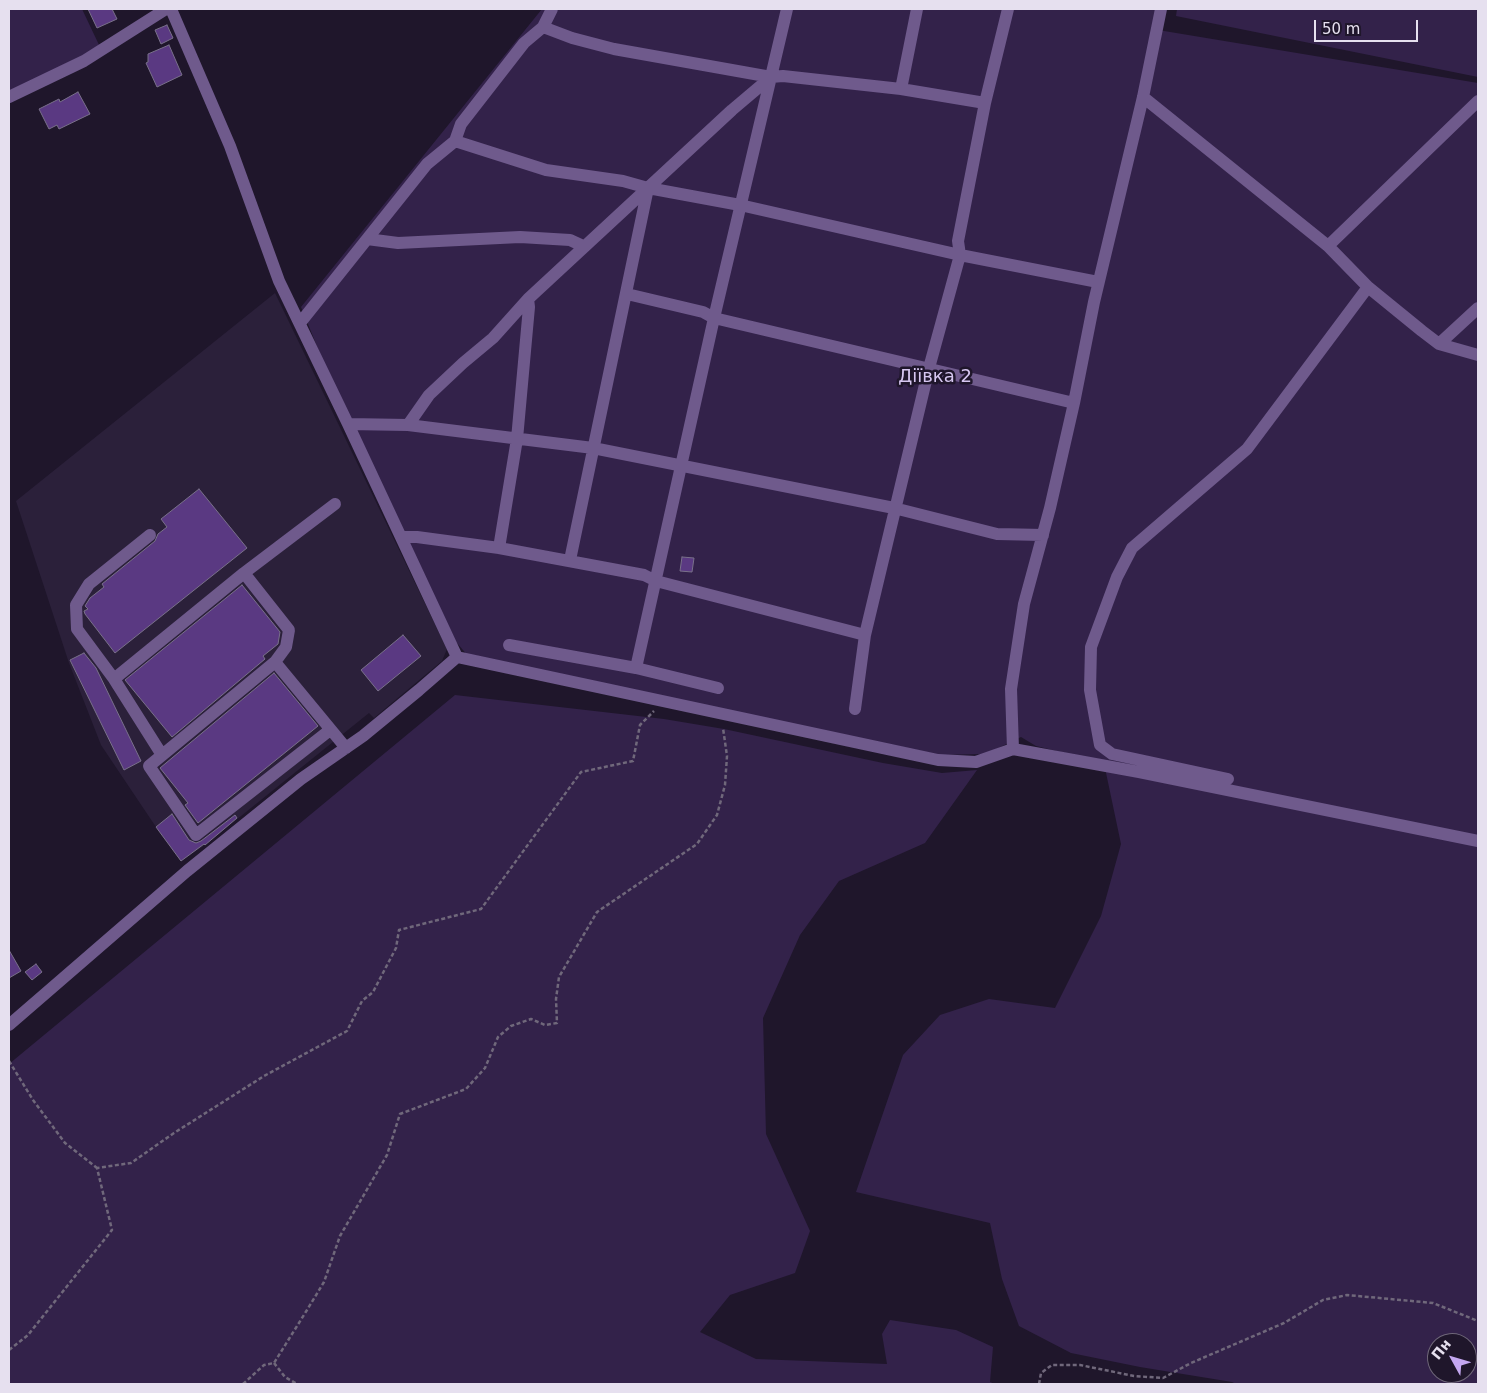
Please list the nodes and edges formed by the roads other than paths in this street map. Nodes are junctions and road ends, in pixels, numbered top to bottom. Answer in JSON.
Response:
{"nodes":[{"id":1,"x":166,"y":9,"type":"edge"},
{"id":2,"x":171,"y":9,"type":"edge"},
{"id":3,"x":552,"y":9,"type":"edge"},
{"id":4,"x":787,"y":9,"type":"edge"},
{"id":5,"x":917,"y":9,"type":"edge"},
{"id":6,"x":1008,"y":9,"type":"edge"},
{"id":7,"x":1161,"y":9,"type":"edge"},
{"id":8,"x":543,"y":27,"type":"junction"},
{"id":9,"x":771,"y":78,"type":"junction"},
{"id":10,"x":901,"y":89,"type":"junction"},
{"id":11,"x":9,"y":97,"type":"edge"},
{"id":12,"x":1143,"y":97,"type":"junction"},
{"id":13,"x":1478,"y":101,"type":"edge"},
{"id":14,"x":985,"y":103,"type":"junction"},
{"id":15,"x":455,"y":141,"type":"junction"},
{"id":16,"x":648,"y":188,"type":"junction"},
{"id":17,"x":740,"y":205,"type":"junction"},
{"id":18,"x":367,"y":238,"type":"junction"},
{"id":19,"x":583,"y":246,"type":"junction"},
{"id":20,"x":1328,"y":246,"type":"junction"},
{"id":21,"x":960,"y":254,"type":"junction"},
{"id":22,"x":1098,"y":282,"type":"junction"},
{"id":23,"x":1368,"y":287,"type":"junction"},
{"id":24,"x":627,"y":294,"type":"junction"},
{"id":25,"x":528,"y":299,"type":"junction"},
{"id":26,"x":1478,"y":308,"type":"edge"},
{"id":27,"x":714,"y":318,"type":"junction"},
{"id":28,"x":300,"y":323,"type":"junction"},
{"id":29,"x":1439,"y":344,"type":"junction"},
{"id":30,"x":1478,"y":355,"type":"edge"},
{"id":31,"x":929,"y":368,"type":"junction"},
{"id":32,"x":1074,"y":403,"type":"junction"},
{"id":33,"x":348,"y":424,"type":"junction"},
{"id":34,"x":408,"y":425,"type":"junction"},
{"id":35,"x":517,"y":438,"type":"junction"},
{"id":36,"x":593,"y":448,"type":"junction"},
{"id":37,"x":682,"y":466,"type":"junction"},
{"id":38,"x":335,"y":504,"type":"dead end"},
{"id":39,"x":894,"y":508,"type":"junction"},
{"id":40,"x":150,"y":535,"type":"dead end"},
{"id":41,"x":1043,"y":535,"type":"junction"},
{"id":42,"x":402,"y":537,"type":"junction"},
{"id":43,"x":500,"y":548,"type":"junction"},
{"id":44,"x":570,"y":560,"type":"junction"},
{"id":45,"x":244,"y":573,"type":"junction"},
{"id":46,"x":656,"y":581,"type":"junction"},
{"id":47,"x":865,"y":635,"type":"junction"},
{"id":48,"x":509,"y":645,"type":"dead end"},
{"id":49,"x":457,"y":657,"type":"junction"},
{"id":50,"x":275,"y":662,"type":"junction"},
{"id":51,"x":636,"y":668,"type":"junction"},
{"id":52,"x":114,"y":679,"type":"junction"},
{"id":53,"x":718,"y":688,"type":"dead end"},
{"id":54,"x":855,"y":708,"type":"dead end"},
{"id":55,"x":330,"y":730,"type":"junction"},
{"id":56,"x":346,"y":748,"type":"junction"},
{"id":57,"x":1013,"y":749,"type":"junction"},
{"id":58,"x":162,"y":755,"type":"junction"},
{"id":59,"x":1228,"y":779,"type":"dead end"},
{"id":60,"x":1478,"y":841,"type":"edge"},
{"id":61,"x":9,"y":1025,"type":"edge"}],
"edges":[{"from":1,"to":11,"type":"street"},
{"from":2,"to":28,"type":"street"},
{"from":3,"to":8,"type":"street"},
{"from":4,"to":9,"type":"street"},
{"from":5,"to":10,"type":"street"},
{"from":6,"to":14,"type":"street"},
{"from":7,"to":12,"type":"street"},
{"from":8,"to":9,"type":"street"},
{"from":8,"to":15,"type":"street"},
{"from":9,"to":10,"type":"street"},
{"from":9,"to":16,"type":"street"},
{"from":9,"to":17,"type":"street"},
{"from":10,"to":14,"type":"street"},
{"from":12,"to":20,"type":"street"},
{"from":12,"to":22,"type":"street"},
{"from":13,"to":20,"type":"street"},
{"from":14,"to":21,"type":"street"},
{"from":15,"to":16,"type":"street"},
{"from":15,"to":18,"type":"street"},
{"from":16,"to":17,"type":"street"},
{"from":16,"to":19,"type":"street"},
{"from":16,"to":24,"type":"street"},
{"from":17,"to":21,"type":"street"},
{"from":17,"to":27,"type":"street"},
{"from":18,"to":19,"type":"street"},
{"from":18,"to":28,"type":"street"},
{"from":19,"to":25,"type":"street"},
{"from":20,"to":23,"type":"street"},
{"from":21,"to":22,"type":"street"},
{"from":21,"to":31,"type":"street"},
{"from":22,"to":32,"type":"street"},
{"from":23,"to":29,"type":"street"},
{"from":23,"to":59,"type":"street"},
{"from":24,"to":27,"type":"street"},
{"from":24,"to":36,"type":"street"},
{"from":25,"to":34,"type":"street"},
{"from":25,"to":35,"type":"street"},
{"from":26,"to":29,"type":"street"},
{"from":27,"to":31,"type":"street"},
{"from":27,"to":37,"type":"street"},
{"from":28,"to":33,"type":"street"},
{"from":29,"to":30,"type":"street"},
{"from":31,"to":32,"type":"street"},
{"from":31,"to":39,"type":"street"},
{"from":32,"to":41,"type":"street"},
{"from":33,"to":34,"type":"street"},
{"from":33,"to":42,"type":"street"},
{"from":34,"to":35,"type":"street"},
{"from":35,"to":36,"type":"street"},
{"from":35,"to":43,"type":"street"},
{"from":36,"to":37,"type":"street"},
{"from":36,"to":44,"type":"street"},
{"from":37,"to":39,"type":"street"},
{"from":37,"to":46,"type":"street"},
{"from":38,"to":45,"type":"street"},
{"from":39,"to":41,"type":"street"},
{"from":39,"to":47,"type":"street"},
{"from":40,"to":52,"type":"street"},
{"from":41,"to":57,"type":"street"},
{"from":42,"to":43,"type":"street"},
{"from":42,"to":49,"type":"street"},
{"from":43,"to":44,"type":"street"},
{"from":44,"to":46,"type":"street"},
{"from":45,"to":50,"type":"street"},
{"from":45,"to":52,"type":"street"},
{"from":46,"to":47,"type":"street"},
{"from":46,"to":51,"type":"street"},
{"from":47,"to":54,"type":"street"},
{"from":48,"to":51,"type":"street"},
{"from":49,"to":56,"type":"street"},
{"from":49,"to":57,"type":"street"},
{"from":50,"to":55,"type":"street"},
{"from":50,"to":58,"type":"street"},
{"from":51,"to":53,"type":"street"},
{"from":52,"to":58,"type":"street"},
{"from":55,"to":56,"type":"street"},
{"from":55,"to":58,"type":"street"},
{"from":56,"to":61,"type":"street"},
{"from":57,"to":60,"type":"street"}]}
